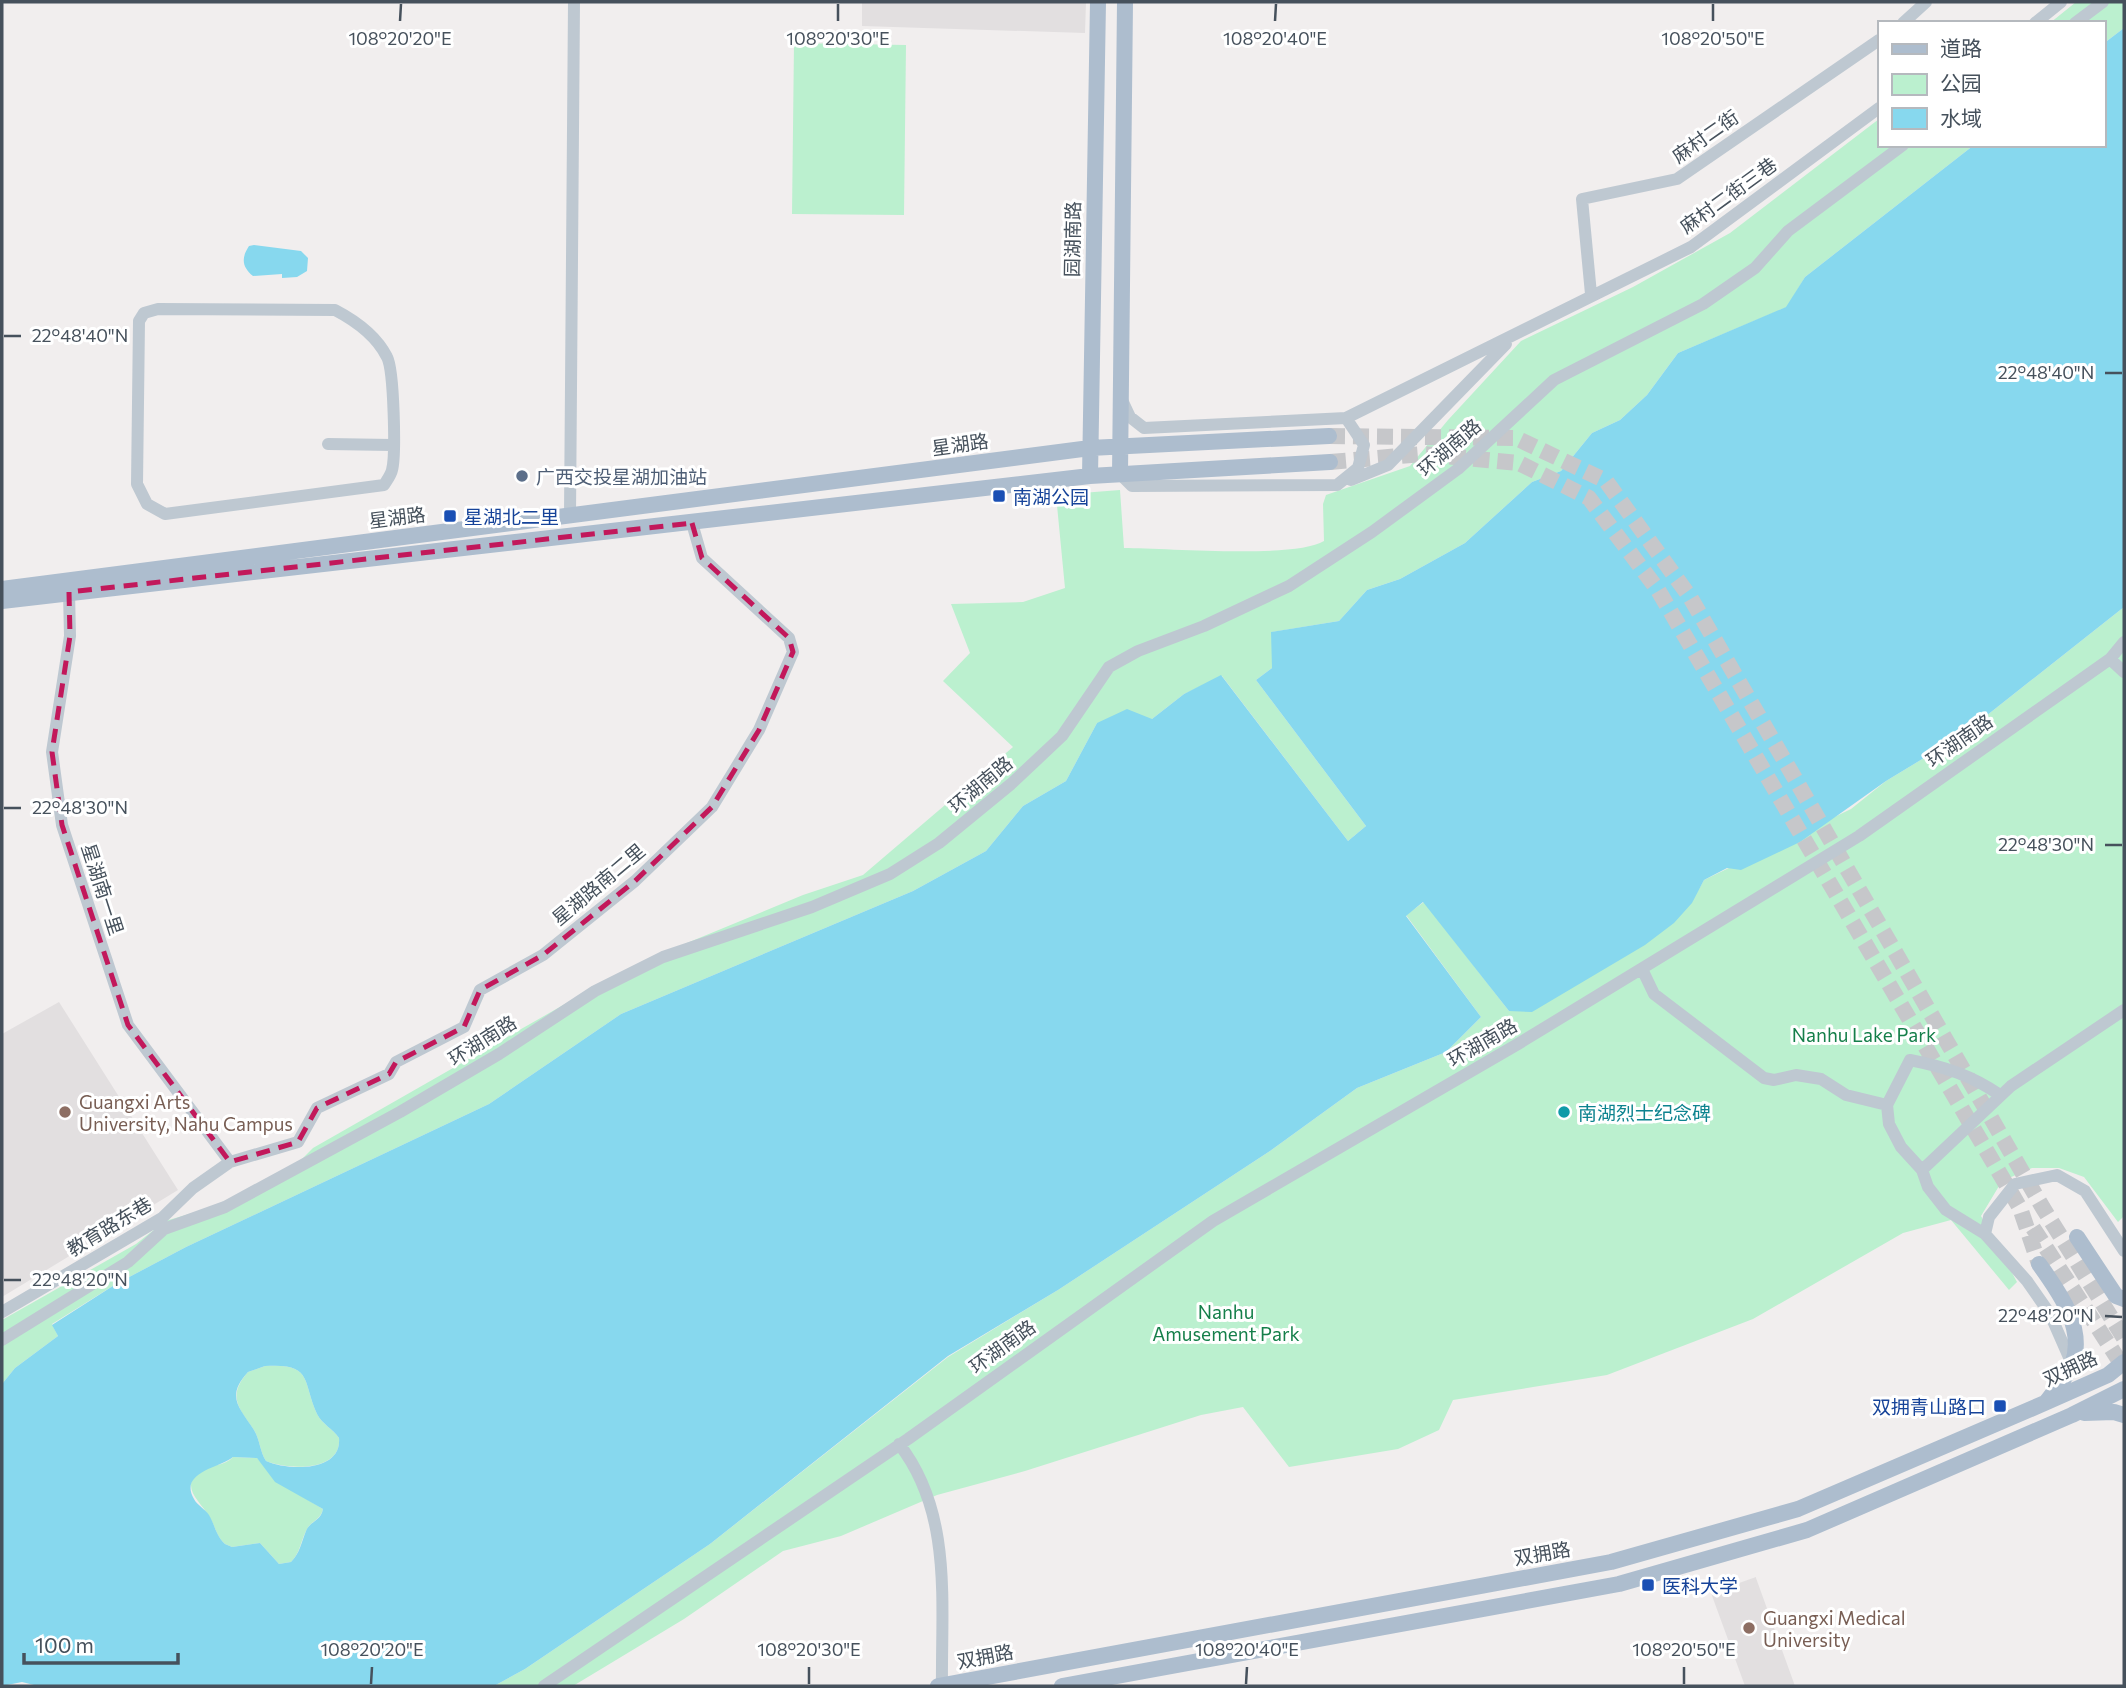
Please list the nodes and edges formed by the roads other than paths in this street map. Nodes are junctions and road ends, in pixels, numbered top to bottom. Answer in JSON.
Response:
{"nodes":[{"id":1,"x":574,"y":2,"type":"edge"},
{"id":2,"x":1098,"y":2,"type":"edge"},
{"id":3,"x":1125,"y":2,"type":"edge"},
{"id":4,"x":1926,"y":2,"type":"edge"},
{"id":5,"x":2061,"y":2,"type":"edge"},
{"id":6,"x":2103,"y":2,"type":"edge"},
{"id":7,"x":1905,"y":21,"type":"edge"},
{"id":8,"x":2037,"y":21,"type":"edge"},
{"id":9,"x":2078,"y":21,"type":"edge"},
{"id":10,"x":1878,"y":41,"type":"edge"},
{"id":11,"x":1878,"y":109,"type":"edge"},
{"id":12,"x":1900,"y":147,"type":"edge"},
{"id":13,"x":1591,"y":294,"type":"junction"},
{"id":14,"x":1514,"y":337,"type":"junction"},
{"id":15,"x":1120,"y":395,"type":"junction"},
{"id":16,"x":1346,"y":418,"type":"junction"},
{"id":17,"x":1329,"y":436,"type":"tunnel mouth"},
{"id":18,"x":328,"y":444,"type":"dead end"},
{"id":19,"x":392,"y":445,"type":"junction"},
{"id":20,"x":1119,"y":447,"type":"junction"},
{"id":21,"x":1090,"y":448,"type":"junction"},
{"id":22,"x":1330,"y":462,"type":"tunnel mouth"},
{"id":23,"x":1120,"y":474,"type":"junction"},
{"id":24,"x":1090,"y":477,"type":"junction"},
{"id":25,"x":1337,"y":485,"type":"junction"},
{"id":26,"x":570,"y":516,"type":"junction"},
{"id":27,"x":692,"y":523,"type":"junction"},
{"id":28,"x":2,"y":589,"type":"edge"},
{"id":29,"x":69,"y":592,"type":"junction"},
{"id":30,"x":2,"y":601,"type":"edge"},
{"id":31,"x":2124,"y":642,"type":"edge"},
{"id":32,"x":2110,"y":659,"type":"junction"},
{"id":33,"x":2124,"y":672,"type":"edge"},
{"id":34,"x":1642,"y":969,"type":"junction"},
{"id":35,"x":2124,"y":1010,"type":"edge"},
{"id":36,"x":2000,"y":1096,"type":"junction"},
{"id":37,"x":1887,"y":1105,"type":"junction"},
{"id":38,"x":230,"y":1162,"type":"junction"},
{"id":39,"x":1922,"y":1170,"type":"junction"},
{"id":40,"x":1985,"y":1234,"type":"junction"},
{"id":41,"x":2077,"y":1237,"type":"dead end"},
{"id":42,"x":2124,"y":1251,"type":"edge"},
{"id":43,"x":2039,"y":1264,"type":"tunnel mouth"},
{"id":44,"x":2124,"y":1299,"type":"edge"},
{"id":45,"x":2,"y":1312,"type":"edge"},
{"id":46,"x":2,"y":1340,"type":"edge"},
{"id":47,"x":2124,"y":1362,"type":"edge"},
{"id":48,"x":2072,"y":1364,"type":"junction"},
{"id":49,"x":2108,"y":1375,"type":"junction"},
{"id":50,"x":2123,"y":1391,"type":"edge"},
{"id":51,"x":2047,"y":1402,"type":"junction"},
{"id":52,"x":2071,"y":1415,"type":"junction"},
{"id":53,"x":2124,"y":1415,"type":"edge"},
{"id":54,"x":899,"y":1444,"type":"junction"},
{"id":55,"x":544,"y":1686,"type":"edge"},
{"id":56,"x":940,"y":1686,"type":"edge"},
{"id":57,"x":1062,"y":1686,"type":"edge"}],
"edges":[{"from":1,"to":26,"type":"street"},
{"from":2,"to":21,"type":"main road","name":"园湖南路"},
{"from":3,"to":15,"type":"main road"},
{"from":4,"to":7,"type":"street"},
{"from":5,"to":8,"type":"street"},
{"from":6,"to":9,"type":"street"},
{"from":10,"to":13,"type":"street","name":"麻村二街"},
{"from":11,"to":13,"type":"street","name":"麻村二街三巷"},
{"from":12,"to":46,"type":"street","name":"环湖南路"},
{"from":13,"to":14,"type":"street","name":"麻村二街三巷"},
{"from":14,"to":16,"type":"street"},
{"from":14,"to":25,"type":"street"},
{"from":15,"to":16,"type":"street"},
{"from":15,"to":20,"type":"main road"},
{"from":16,"to":25,"type":"street"},
{"from":17,"to":20,"type":"main road","name":"星湖路"},
{"from":18,"to":19,"type":"street"},
{"from":19,"to":19,"type":"street"},
{"from":20,"to":21,"type":"main road","name":"星湖路"},
{"from":20,"to":23,"type":"main road"},
{"from":21,"to":24,"type":"main road","name":"园湖南路"},
{"from":21,"to":26,"type":"main road","name":"星湖路"},
{"from":22,"to":23,"type":"main road","name":"星湖路"},
{"from":23,"to":24,"type":"main road","name":"星湖路"},
{"from":23,"to":25,"type":"street"},
{"from":24,"to":27,"type":"main road","name":"星湖路"},
{"from":26,"to":28,"type":"main road","name":"星湖路"},
{"from":27,"to":29,"type":"main road","name":"星湖路"},
{"from":27,"to":38,"type":"street","name":"星湖路南二里"},
{"from":29,"to":30,"type":"main road","name":"星湖路"},
{"from":29,"to":38,"type":"street","name":"星湖南一里"},
{"from":31,"to":32,"type":"street","name":"环湖南路"},
{"from":32,"to":33,"type":"street"},
{"from":32,"to":34,"type":"street","name":"环湖南路"},
{"from":34,"to":37,"type":"street"},
{"from":34,"to":54,"type":"street","name":"环湖南路"},
{"from":35,"to":36,"type":"street"},
{"from":36,"to":37,"type":"street"},
{"from":36,"to":39,"type":"street"},
{"from":37,"to":39,"type":"street"},
{"from":38,"to":45,"type":"street","name":"教育路东巷"},
{"from":39,"to":40,"type":"street"},
{"from":40,"to":42,"type":"street"},
{"from":40,"to":48,"type":"street"},
{"from":41,"to":44,"type":"main road"},
{"from":43,"to":48,"type":"main road"},
{"from":47,"to":49,"type":"main road","name":"双拥路"},
{"from":48,"to":51,"type":"main road"},
{"from":49,"to":50,"type":"main road"},
{"from":49,"to":51,"type":"main road","name":"双拥路"},
{"from":50,"to":52,"type":"main road"},
{"from":51,"to":56,"type":"main road","name":"双拥路"},
{"from":52,"to":53,"type":"main road"},
{"from":52,"to":57,"type":"main road"},
{"from":54,"to":55,"type":"street","name":"环湖南路"},
{"from":54,"to":56,"type":"street"}]}
